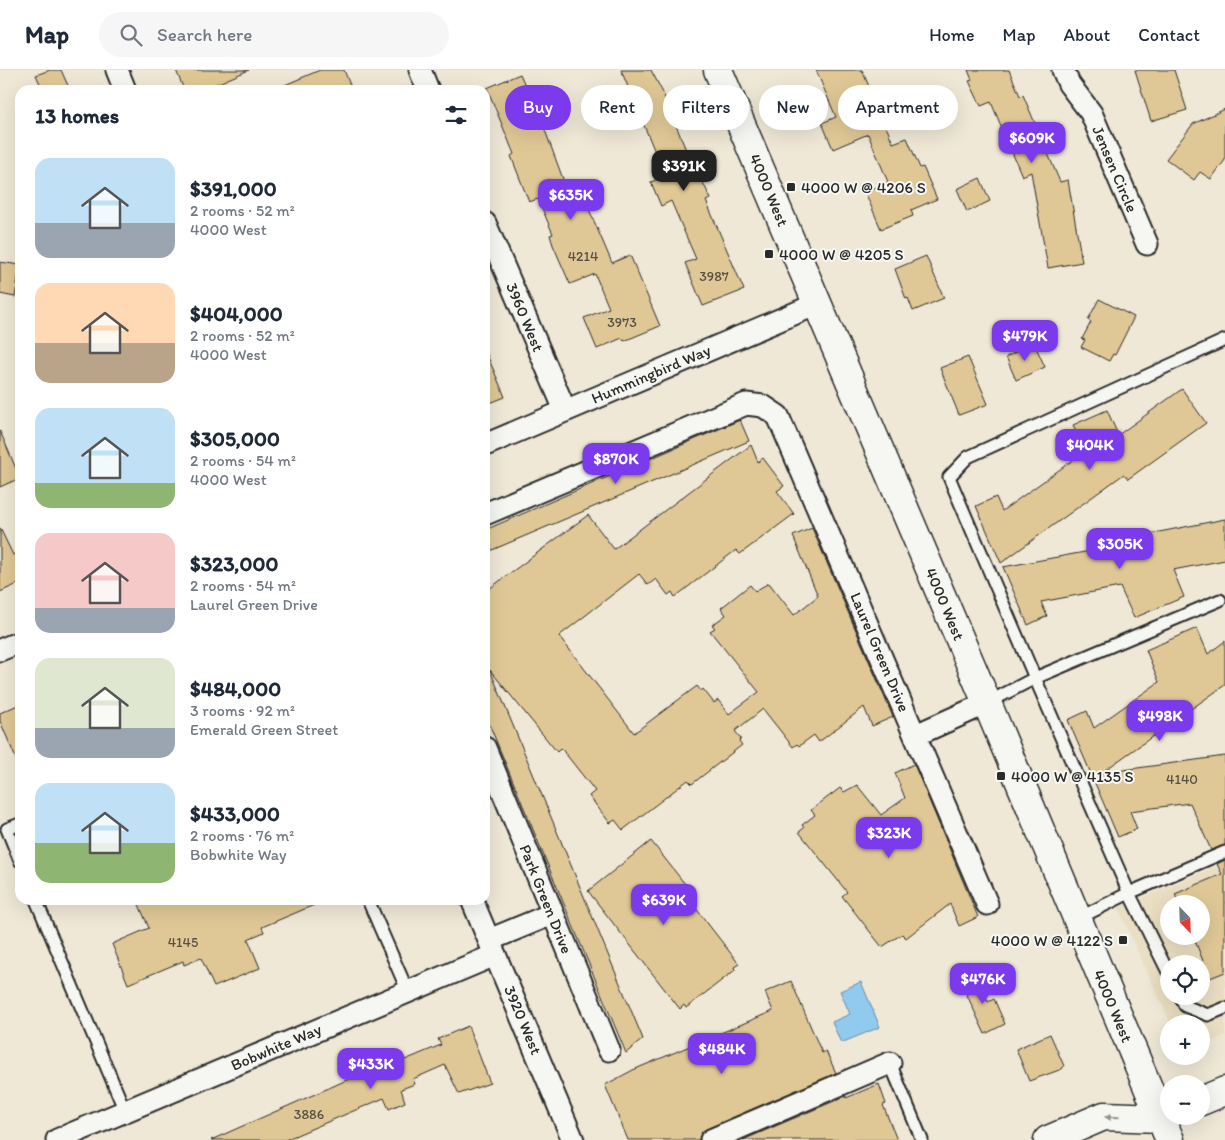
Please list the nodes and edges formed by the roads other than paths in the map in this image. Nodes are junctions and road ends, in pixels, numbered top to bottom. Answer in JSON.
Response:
{"nodes":[{"id":1,"x":117,"y":70,"type":"edge"},
{"id":2,"x":420,"y":70,"type":"edge"},
{"id":3,"x":718,"y":70,"type":"edge"},
{"id":4,"x":1063,"y":70,"type":"edge"},
{"id":5,"x":123,"y":85,"type":"edge"},
{"id":6,"x":426,"y":85,"type":"edge"},
{"id":7,"x":490,"y":235,"type":"edge"},
{"id":8,"x":1147,"y":244,"type":"dead end"},
{"id":9,"x":817,"y":304,"type":"junction"},
{"id":10,"x":1225,"y":340,"type":"edge"},
{"id":11,"x":565,"y":410,"type":"junction"},
{"id":12,"x":490,"y":443,"type":"edge"},
{"id":13,"x":490,"y":512,"type":"edge"},
{"id":14,"x":1220,"y":600,"type":"dead end"},
{"id":15,"x":15,"y":644,"type":"edge"},
{"id":16,"x":0,"y":650,"type":"edge"},
{"id":17,"x":1035,"y":678,"type":"junction"},
{"id":18,"x":987,"y":704,"type":"junction"},
{"id":19,"x":916,"y":735,"type":"junction"},
{"id":20,"x":490,"y":760,"type":"edge"},
{"id":21,"x":15,"y":826,"type":"edge"},
{"id":22,"x":15,"y":850,"type":"edge"},
{"id":23,"x":1225,"y":852,"type":"edge"},
{"id":24,"x":1129,"y":893,"type":"junction"},
{"id":25,"x":987,"y":904,"type":"dead end"},
{"id":26,"x":38,"y":905,"type":"edge"},
{"id":27,"x":370,"y":905,"type":"edge"},
{"id":28,"x":474,"y":905,"type":"edge"},
{"id":29,"x":552,"y":914,"type":"junction"},
{"id":30,"x":1077,"y":919,"type":"junction"},
{"id":31,"x":492,"y":947,"type":"junction"},
{"id":32,"x":1160,"y":956,"type":"edge"},
{"id":33,"x":408,"y":992,"type":"junction"},
{"id":34,"x":1184,"y":1005,"type":"edge"},
{"id":35,"x":1225,"y":1008,"type":"edge"},
{"id":36,"x":609,"y":1050,"type":"dead end"},
{"id":37,"x":890,"y":1063,"type":"joint"},
{"id":38,"x":1225,"y":1091,"type":"edge"},
{"id":39,"x":1210,"y":1097,"type":"edge"},
{"id":40,"x":126,"y":1111,"type":"junction"},
{"id":41,"x":1161,"y":1128,"type":"edge"},
{"id":42,"x":57,"y":1140,"type":"edge"},
{"id":43,"x":573,"y":1140,"type":"edge"},
{"id":44,"x":711,"y":1140,"type":"edge"},
{"id":45,"x":922,"y":1140,"type":"edge"},
{"id":46,"x":1048,"y":1140,"type":"edge"}],
"edges":[{"from":1,"to":5,"type":"street"},
{"from":2,"to":6,"type":"street"},
{"from":3,"to":9,"type":"street","name":"4000 West"},
{"from":4,"to":8,"type":"street","name":"Jensen Circle"},
{"from":7,"to":11,"type":"street","name":"3960 West"},
{"from":9,"to":11,"type":"street","name":"Hummingbird Way"},
{"from":9,"to":18,"type":"street","name":"4000 West"},
{"from":10,"to":17,"type":"lane"},
{"from":11,"to":12,"type":"street","name":"Hummingbird Way"},
{"from":13,"to":19,"type":"street","name":"Laurel Green Drive"},
{"from":14,"to":17,"type":"lane"},
{"from":15,"to":16,"type":"street"},
{"from":17,"to":18,"type":"lane"},
{"from":17,"to":24,"type":"lane"},
{"from":18,"to":19,"type":"street"},
{"from":18,"to":30,"type":"street","name":"4000 West"},
{"from":19,"to":25,"type":"street","name":"Laurel Green Drive"},
{"from":20,"to":29,"type":"street","name":"Park Green Drive"},
{"from":21,"to":22,"type":"lane"},
{"from":23,"to":24,"type":"lane"},
{"from":24,"to":30,"type":"lane"},
{"from":24,"to":32,"type":"lane"},
{"from":26,"to":40,"type":"lane"},
{"from":27,"to":33,"type":"lane"},
{"from":28,"to":31,"type":"street","name":"3920 West"},
{"from":29,"to":31,"type":"street","name":"Bobwhite Way"},
{"from":29,"to":36,"type":"street","name":"Park Green Drive"},
{"from":30,"to":41,"type":"street","name":"4000 West"},
{"from":31,"to":33,"type":"street","name":"Bobwhite Way"},
{"from":31,"to":43,"type":"street","name":"3920 West"},
{"from":33,"to":40,"type":"street","name":"Bobwhite Way"},
{"from":34,"to":35,"type":"lane"},
{"from":37,"to":44,"type":"street"},
{"from":37,"to":45,"type":"lane"},
{"from":38,"to":39,"type":"street"},
{"from":40,"to":42,"type":"street","name":"Bobwhite Way"},
{"from":41,"to":46,"type":"street","one_way":true}]}
